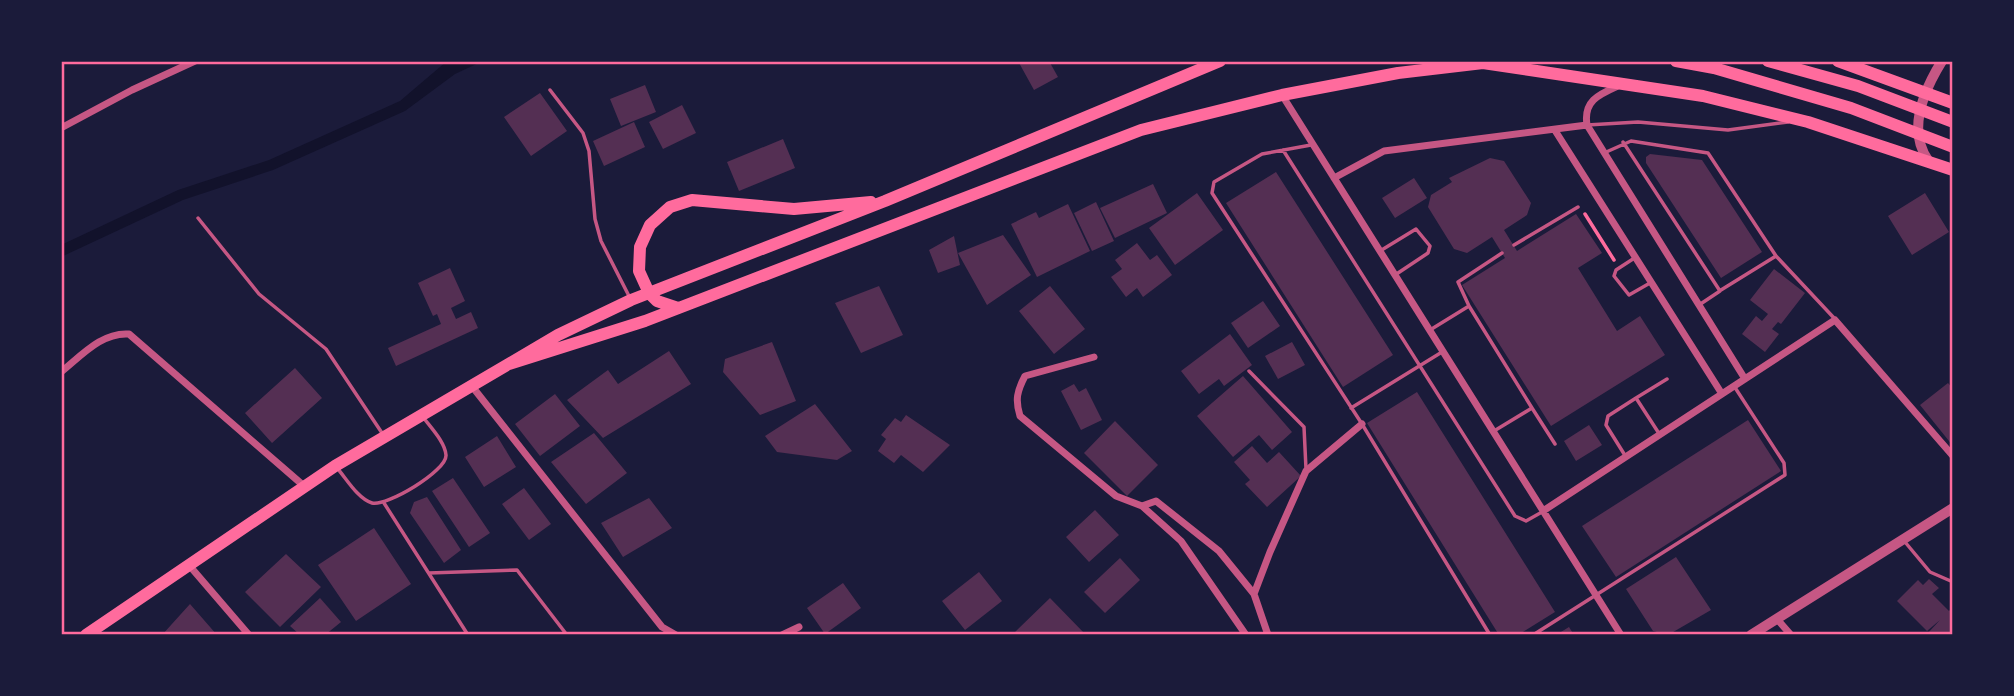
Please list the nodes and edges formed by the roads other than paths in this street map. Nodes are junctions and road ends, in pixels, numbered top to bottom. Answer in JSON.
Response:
{"nodes":[{"id":1,"x":195,"y":61,"type":"edge"},
{"id":2,"x":1220,"y":61,"type":"edge"},
{"id":3,"x":1520,"y":61,"type":"edge"},
{"id":4,"x":1676,"y":61,"type":"edge"},
{"id":5,"x":1768,"y":61,"type":"edge"},
{"id":6,"x":1838,"y":61,"type":"edge"},
{"id":7,"x":1942,"y":61,"type":"edge"},
{"id":8,"x":1483,"y":63,"type":"junction"},
{"id":9,"x":1621,"y":84,"type":"junction"},
{"id":10,"x":550,"y":90,"type":"dead end"},
{"id":11,"x":1925,"y":91,"type":"junction"},
{"id":12,"x":1282,"y":95,"type":"junction"},
{"id":13,"x":1953,"y":103,"type":"edge"},
{"id":14,"x":1801,"y":120,"type":"junction"},
{"id":15,"x":1953,"y":122,"type":"edge"},
{"id":16,"x":1587,"y":125,"type":"junction"},
{"id":17,"x":61,"y":128,"type":"edge"},
{"id":18,"x":1556,"y":131,"type":"junction"},
{"id":19,"x":1623,"y":142,"type":"junction"},
{"id":20,"x":1313,"y":145,"type":"junction"},
{"id":21,"x":1953,"y":147,"type":"edge"},
{"id":22,"x":1283,"y":150,"type":"junction"},
{"id":23,"x":1604,"y":153,"type":"junction"},
{"id":24,"x":1928,"y":160,"type":"junction"},
{"id":25,"x":1953,"y":170,"type":"edge"},
{"id":26,"x":1334,"y":178,"type":"junction"},
{"id":27,"x":886,"y":201,"type":"junction"},
{"id":28,"x":1578,"y":207,"type":"road end"},
{"id":29,"x":198,"y":218,"type":"dead end"},
{"id":30,"x":1514,"y":245,"type":"dead end"},
{"id":31,"x":1381,"y":251,"type":"junction"},
{"id":32,"x":1502,"y":253,"type":"dead end"},
{"id":33,"x":1776,"y":256,"type":"junction"},
{"id":34,"x":1636,"y":257,"type":"junction"},
{"id":35,"x":1395,"y":275,"type":"junction"},
{"id":36,"x":1651,"y":282,"type":"junction"},
{"id":37,"x":1720,"y":291,"type":"junction"},
{"id":38,"x":649,"y":293,"type":"junction"},
{"id":39,"x":631,"y":300,"type":"junction"},
{"id":40,"x":1699,"y":305,"type":"junction"},
{"id":41,"x":1469,"y":306,"type":"junction"},
{"id":42,"x":678,"y":308,"type":"junction"},
{"id":43,"x":1835,"y":320,"type":"junction"},
{"id":44,"x":1430,"y":330,"type":"junction"},
{"id":45,"x":1443,"y":351,"type":"junction"},
{"id":46,"x":1094,"y":357,"type":"dead end"},
{"id":47,"x":509,"y":364,"type":"junction"},
{"id":48,"x":1420,"y":365,"type":"junction"},
{"id":49,"x":1249,"y":371,"type":"dead end"},
{"id":50,"x":61,"y":372,"type":"edge"},
{"id":51,"x":1667,"y":379,"type":"dead end"},
{"id":52,"x":1745,"y":379,"type":"junction"},
{"id":53,"x":471,"y":385,"type":"junction"},
{"id":54,"x":1734,"y":386,"type":"junction"},
{"id":55,"x":1722,"y":394,"type":"junction"},
{"id":56,"x":1636,"y":398,"type":"junction"},
{"id":57,"x":1351,"y":408,"type":"junction"},
{"id":58,"x":1532,"y":408,"type":"junction"},
{"id":59,"x":420,"y":413,"type":"junction"},
{"id":60,"x":1362,"y":424,"type":"junction"},
{"id":61,"x":1493,"y":431,"type":"junction"},
{"id":62,"x":384,"y":435,"type":"junction"},
{"id":63,"x":1660,"y":435,"type":"junction"},
{"id":64,"x":1555,"y":444,"type":"dead end"},
{"id":65,"x":1953,"y":456,"type":"edge"},
{"id":66,"x":1626,"y":457,"type":"junction"},
{"id":67,"x":335,"y":466,"type":"junction"},
{"id":68,"x":1306,"y":471,"type":"junction"},
{"id":69,"x":304,"y":486,"type":"junction"},
{"id":70,"x":384,"y":503,"type":"junction"},
{"id":71,"x":1142,"y":506,"type":"junction"},
{"id":72,"x":1953,"y":508,"type":"edge"},
{"id":73,"x":1543,"y":511,"type":"junction"},
{"id":74,"x":1903,"y":540,"type":"junction"},
{"id":75,"x":187,"y":563,"type":"junction"},
{"id":76,"x":429,"y":573,"type":"junction"},
{"id":77,"x":1953,"y":582,"type":"edge"},
{"id":78,"x":1254,"y":594,"type":"junction"},
{"id":79,"x":1597,"y":595,"type":"junction"},
{"id":80,"x":1777,"y":619,"type":"junction"},
{"id":81,"x":799,"y":627,"type":"dead end"},
{"id":82,"x":86,"y":635,"type":"edge"},
{"id":83,"x":248,"y":635,"type":"edge"},
{"id":84,"x":468,"y":635,"type":"edge"},
{"id":85,"x":567,"y":635,"type":"edge"},
{"id":86,"x":676,"y":635,"type":"edge"},
{"id":87,"x":782,"y":635,"type":"edge"},
{"id":88,"x":1246,"y":635,"type":"edge"},
{"id":89,"x":1268,"y":635,"type":"edge"},
{"id":90,"x":1490,"y":635,"type":"edge"},
{"id":91,"x":1534,"y":635,"type":"edge"},
{"id":92,"x":1621,"y":635,"type":"edge"},
{"id":93,"x":1751,"y":635,"type":"edge"},
{"id":94,"x":1791,"y":635,"type":"edge"}],
"edges":[{"from":1,"to":17,"type":"street"},
{"from":2,"to":27,"type":"main road"},
{"from":3,"to":8,"type":"main road"},
{"from":4,"to":21,"type":"main road"},
{"from":5,"to":15,"type":"main road"},
{"from":6,"to":11,"type":"main road"},
{"from":7,"to":11,"type":"street"},
{"from":8,"to":9,"type":"main road"},
{"from":8,"to":12,"type":"main road"},
{"from":9,"to":14,"type":"main road"},
{"from":9,"to":16,"type":"street"},
{"from":10,"to":39,"type":"lane"},
{"from":11,"to":13,"type":"main road"},
{"from":11,"to":24,"type":"street"},
{"from":12,"to":20,"type":"street"},
{"from":12,"to":42,"type":"main road"},
{"from":14,"to":16,"type":"lane"},
{"from":14,"to":24,"type":"main road"},
{"from":16,"to":18,"type":"street"},
{"from":16,"to":23,"type":"street"},
{"from":18,"to":26,"type":"street"},
{"from":18,"to":34,"type":"street"},
{"from":19,"to":23,"type":"lane"},
{"from":19,"to":33,"type":"lane"},
{"from":19,"to":37,"type":"lane"},
{"from":20,"to":22,"type":"lane"},
{"from":20,"to":26,"type":"street"},
{"from":22,"to":48,"type":"lane"},
{"from":22,"to":57,"type":"lane"},
{"from":23,"to":40,"type":"street"},
{"from":24,"to":25,"type":"main road"},
{"from":26,"to":31,"type":"street"},
{"from":27,"to":38,"type":"main road"},
{"from":27,"to":38,"type":"main road"},
{"from":28,"to":30,"type":"lane"},
{"from":29,"to":62,"type":"lane"},
{"from":31,"to":35,"type":"street"},
{"from":31,"to":35,"type":"lane"},
{"from":32,"to":41,"type":"lane"},
{"from":33,"to":37,"type":"lane"},
{"from":33,"to":43,"type":"lane"},
{"from":34,"to":36,"type":"street"},
{"from":34,"to":36,"type":"lane"},
{"from":35,"to":44,"type":"street"},
{"from":36,"to":55,"type":"street"},
{"from":37,"to":40,"type":"lane"},
{"from":38,"to":39,"type":"main road"},
{"from":38,"to":42,"type":"main road"},
{"from":39,"to":47,"type":"main road"},
{"from":40,"to":52,"type":"street"},
{"from":41,"to":44,"type":"lane"},
{"from":41,"to":58,"type":"lane"},
{"from":42,"to":47,"type":"main road"},
{"from":43,"to":52,"type":"street"},
{"from":43,"to":65,"type":"street"},
{"from":44,"to":45,"type":"street"},
{"from":45,"to":48,"type":"lane"},
{"from":45,"to":61,"type":"street"},
{"from":46,"to":71,"type":"street"},
{"from":47,"to":53,"type":"main road"},
{"from":48,"to":57,"type":"lane"},
{"from":48,"to":73,"type":"lane"},
{"from":49,"to":68,"type":"lane"},
{"from":50,"to":69,"type":"street"},
{"from":51,"to":56,"type":"lane"},
{"from":52,"to":54,"type":"street"},
{"from":53,"to":59,"type":"main road"},
{"from":53,"to":86,"type":"street"},
{"from":54,"to":55,"type":"street"},
{"from":54,"to":79,"type":"lane"},
{"from":55,"to":63,"type":"street"},
{"from":56,"to":63,"type":"lane"},
{"from":56,"to":66,"type":"lane"},
{"from":57,"to":60,"type":"lane"},
{"from":58,"to":61,"type":"lane"},
{"from":58,"to":64,"type":"lane"},
{"from":59,"to":62,"type":"main road"},
{"from":59,"to":70,"type":"lane"},
{"from":60,"to":68,"type":"street"},
{"from":60,"to":90,"type":"lane"},
{"from":61,"to":73,"type":"street"},
{"from":62,"to":67,"type":"main road"},
{"from":63,"to":66,"type":"street"},
{"from":66,"to":73,"type":"street"},
{"from":67,"to":69,"type":"main road"},
{"from":67,"to":70,"type":"lane"},
{"from":68,"to":78,"type":"street"},
{"from":69,"to":75,"type":"main road"},
{"from":70,"to":76,"type":"lane"},
{"from":71,"to":78,"type":"street"},
{"from":71,"to":88,"type":"street"},
{"from":72,"to":74,"type":"street"},
{"from":73,"to":79,"type":"street"},
{"from":74,"to":77,"type":"lane"},
{"from":74,"to":80,"type":"street"},
{"from":75,"to":82,"type":"main road"},
{"from":75,"to":83,"type":"street"},
{"from":76,"to":84,"type":"lane"},
{"from":76,"to":85,"type":"lane"},
{"from":78,"to":89,"type":"street"},
{"from":79,"to":91,"type":"lane"},
{"from":79,"to":92,"type":"street"},
{"from":80,"to":93,"type":"street"},
{"from":80,"to":94,"type":"street"},
{"from":81,"to":87,"type":"street"}]}
